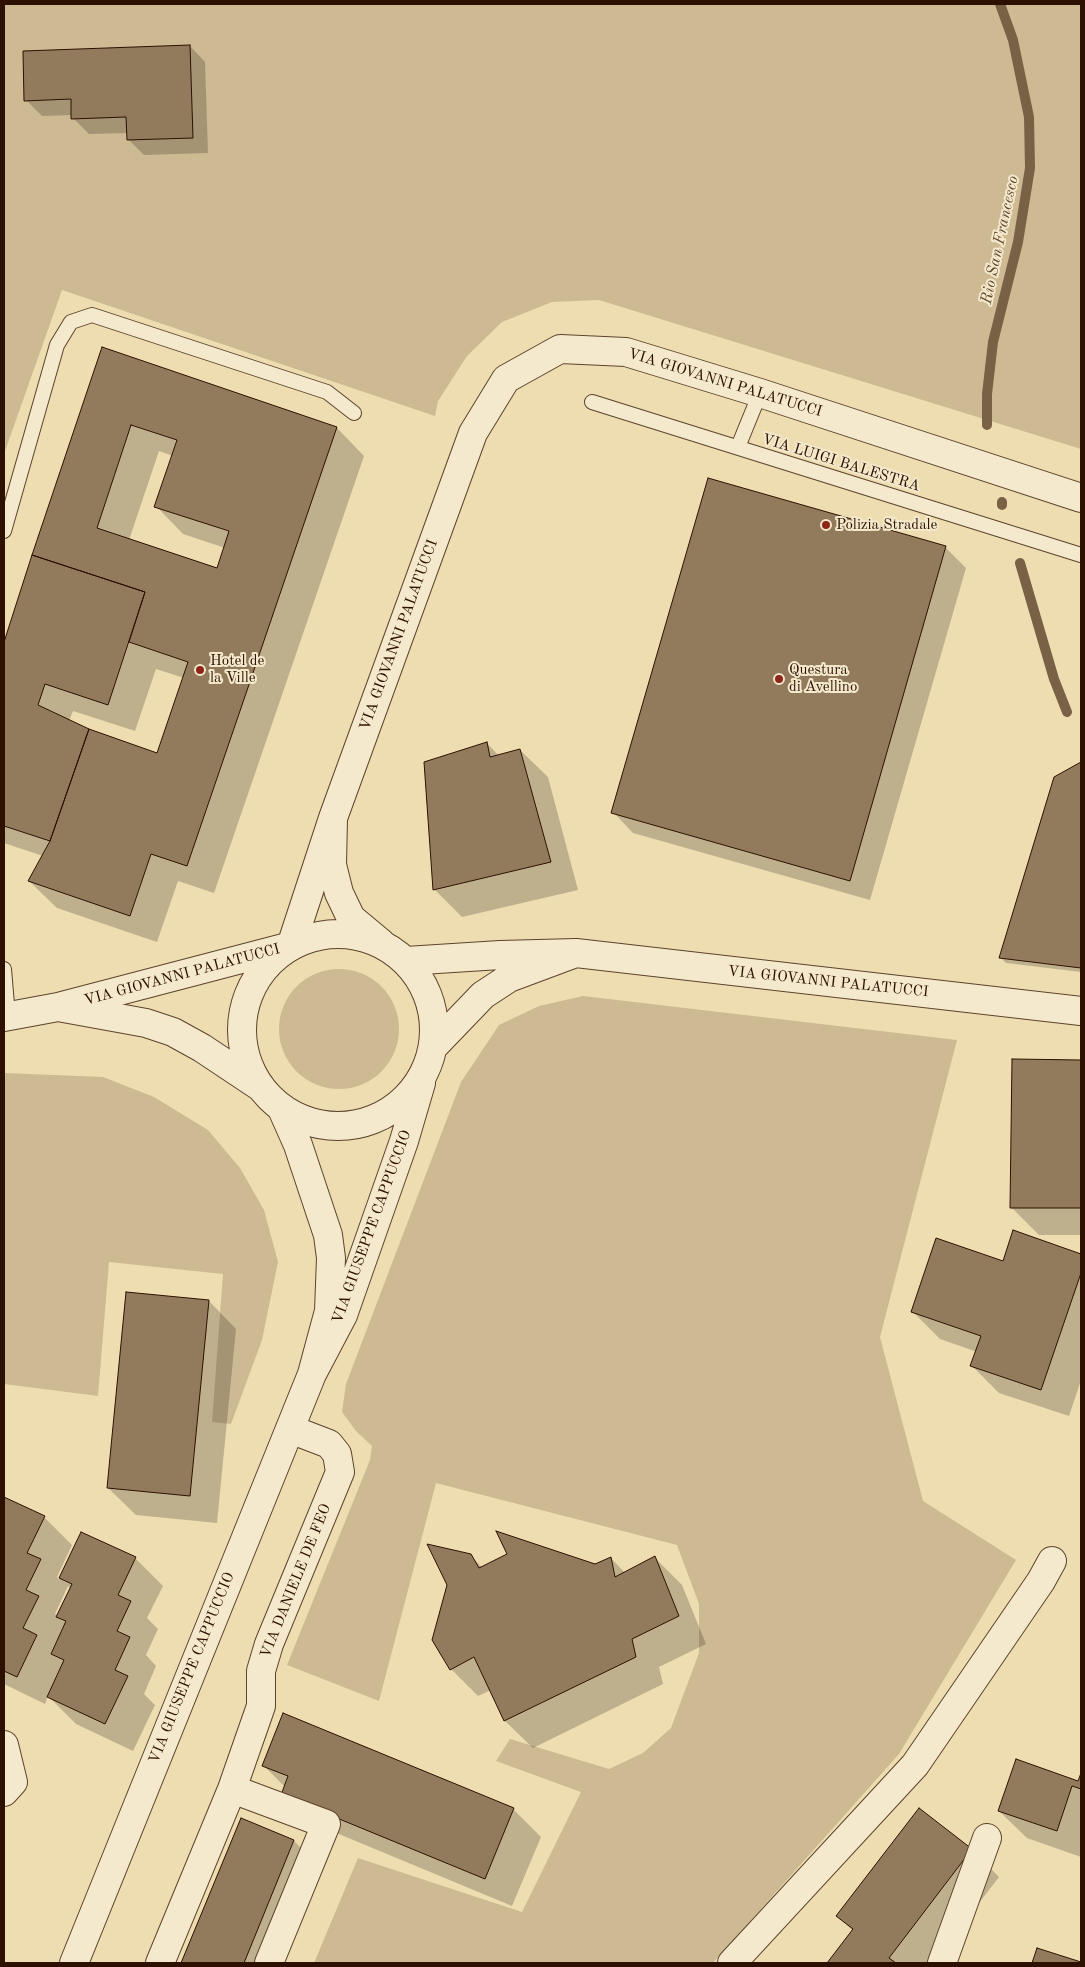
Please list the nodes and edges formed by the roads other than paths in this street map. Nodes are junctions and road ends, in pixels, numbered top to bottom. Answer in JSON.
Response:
{"nodes":[{"id":1,"x":760,"y":393,"type":"junction"},
{"id":2,"x":592,"y":402,"type":"dead end"},
{"id":3,"x":354,"y":412,"type":"dead end"},
{"id":4,"x":738,"y":448,"type":"junction"},
{"id":5,"x":1081,"y":498,"type":"edge"},
{"id":6,"x":4,"y":531,"type":"edge"},
{"id":7,"x":1081,"y":555,"type":"edge"},
{"id":8,"x":333,"y":818,"type":"junction"},
{"id":9,"x":381,"y":943,"type":"junction"},
{"id":10,"x":291,"y":946,"type":"junction"},
{"id":11,"x":576,"y":953,"type":"junction"},
{"id":12,"x":406,"y":961,"type":"junction"},
{"id":13,"x":4,"y":969,"type":"edge"},
{"id":14,"x":58,"y":1007,"type":"junction"},
{"id":15,"x":1081,"y":1011,"type":"edge"},
{"id":16,"x":6,"y":1017,"type":"edge"},
{"id":17,"x":433,"y":1047,"type":"junction"},
{"id":18,"x":423,"y":1077,"type":"junction"},
{"id":19,"x":259,"y":1086,"type":"junction"},
{"id":20,"x":282,"y":1109,"type":"junction"},
{"id":21,"x":312,"y":1374,"type":"junction"},
{"id":22,"x":290,"y":1428,"type":"junction"},
{"id":23,"x":1052,"y":1561,"type":"dead end"},
{"id":24,"x":4,"y":1745,"type":"edge"},
{"id":25,"x":232,"y":1790,"type":"junction"},
{"id":26,"x":4,"y":1792,"type":"edge"},
{"id":27,"x":987,"y":1838,"type":"dead end"},
{"id":28,"x":74,"y":1963,"type":"edge"},
{"id":29,"x":160,"y":1963,"type":"edge"},
{"id":30,"x":269,"y":1963,"type":"edge"},
{"id":31,"x":732,"y":1963,"type":"edge"},
{"id":32,"x":942,"y":1963,"type":"edge"}],
"edges":[{"from":1,"to":4,"type":"lane"},
{"from":1,"to":5,"type":"street","name":"VIA GIOVANNI PALATUCCI"},
{"from":1,"to":8,"type":"street","name":"VIA GIOVANNI PALATUCCI"},
{"from":2,"to":4,"type":"lane","name":"VIA LUIGI BALESTRA"},
{"from":3,"to":6,"type":"lane"},
{"from":4,"to":7,"type":"lane","name":"VIA LUIGI BALESTRA"},
{"from":8,"to":9,"type":"street","name":"VIA GIOVANNI PALATUCCI"},
{"from":8,"to":10,"type":"street","name":"VIA GIOVANNI PALATUCCI"},
{"from":9,"to":10,"type":"street"},
{"from":9,"to":12,"type":"street","name":"VIA GIOVANNI PALATUCCI"},
{"from":10,"to":14,"type":"street","name":"VIA GIOVANNI PALATUCCI"},
{"from":10,"to":19,"type":"street"},
{"from":11,"to":12,"type":"street","name":"VIA GIOVANNI PALATUCCI"},
{"from":11,"to":15,"type":"street","name":"VIA GIOVANNI PALATUCCI"},
{"from":11,"to":17,"type":"street","name":"VIA GIOVANNI PALATUCCI"},
{"from":12,"to":17,"type":"street","name":"VIA GIOVANNI PALATUCCI"},
{"from":13,"to":16,"type":"lane"},
{"from":14,"to":16,"type":"street","name":"VIA GIOVANNI PALATUCCI"},
{"from":14,"to":19,"type":"street","name":"VIA GIOVANNI PALATUCCI"},
{"from":17,"to":18,"type":"street","name":"VIA GIUSEPPE CAPPUCCIO"},
{"from":18,"to":20,"type":"street"},
{"from":18,"to":21,"type":"street","name":"VIA GIUSEPPE CAPPUCCIO"},
{"from":19,"to":20,"type":"street"},
{"from":20,"to":21,"type":"street","name":"VIA GIUSEPPE CAPPUCCIO"},
{"from":21,"to":22,"type":"street","name":"VIA GIUSEPPE CAPPUCCIO"},
{"from":22,"to":25,"type":"street","name":"VIA DANIELE DE FEO"},
{"from":22,"to":28,"type":"street","name":"VIA GIUSEPPE CAPPUCCIO"},
{"from":23,"to":31,"type":"street"},
{"from":24,"to":26,"type":"street"},
{"from":25,"to":29,"type":"street","name":"VIA DANIELE DE FEO"},
{"from":25,"to":30,"type":"street"},
{"from":27,"to":32,"type":"street"}]}
